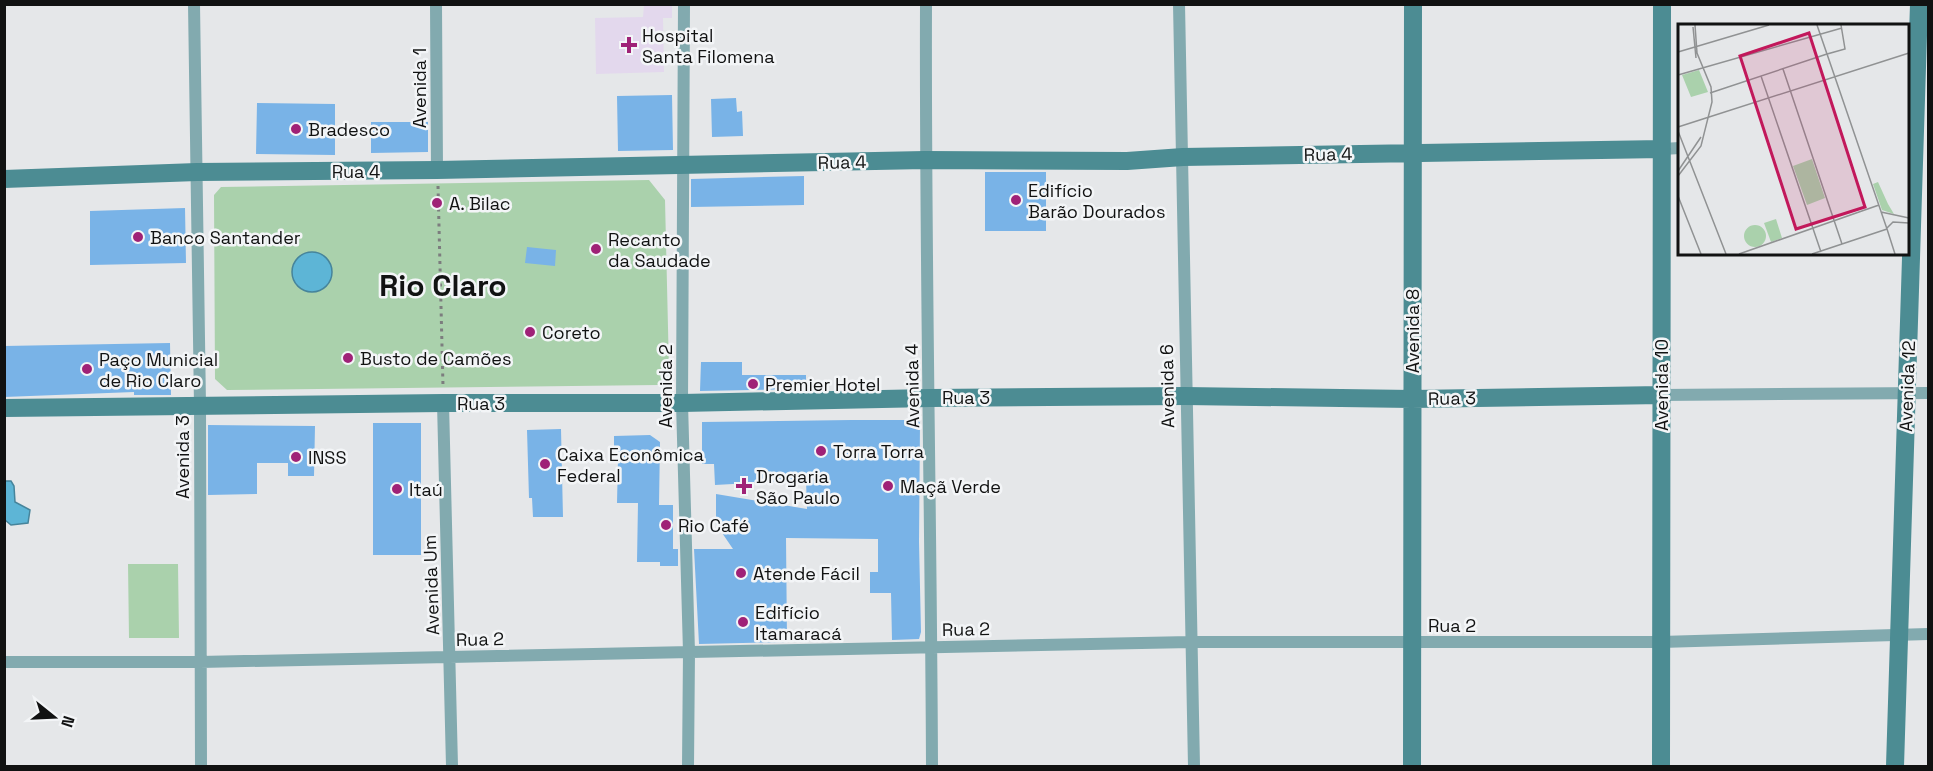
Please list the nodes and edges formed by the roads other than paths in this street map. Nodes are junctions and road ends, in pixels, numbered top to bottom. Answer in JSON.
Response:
{"nodes":[{"id":1,"x":194,"y":4,"type":"edge"},
{"id":2,"x":436,"y":4,"type":"edge"},
{"id":3,"x":684,"y":4,"type":"edge"},
{"id":4,"x":926,"y":4,"type":"edge"},
{"id":5,"x":1179,"y":4,"type":"edge"},
{"id":6,"x":1413,"y":4,"type":"edge"},
{"id":7,"x":1662,"y":4,"type":"edge"},
{"id":8,"x":1919,"y":4,"type":"edge"},
{"id":9,"x":1917,"y":147,"type":"edge"},
{"id":10,"x":1671,"y":148,"type":"edge"},
{"id":11,"x":1413,"y":152,"type":"junction"},
{"id":12,"x":1183,"y":157,"type":"junction"},
{"id":13,"x":925,"y":160,"type":"junction"},
{"id":14,"x":682,"y":164,"type":"junction"},
{"id":15,"x":437,"y":170,"type":"junction"},
{"id":16,"x":197,"y":172,"type":"junction"},
{"id":17,"x":4,"y":178,"type":"edge"},
{"id":18,"x":1907,"y":393,"type":"junction"},
{"id":19,"x":1929,"y":393,"type":"edge"},
{"id":20,"x":1661,"y":395,"type":"junction"},
{"id":21,"x":1185,"y":396,"type":"junction"},
{"id":22,"x":930,"y":398,"type":"junction"},
{"id":23,"x":1412,"y":399,"type":"junction"},
{"id":24,"x":443,"y":403,"type":"junction"},
{"id":25,"x":682,"y":403,"type":"junction"},
{"id":26,"x":200,"y":405,"type":"junction"},
{"id":27,"x":4,"y":408,"type":"edge"},
{"id":28,"x":1899,"y":634,"type":"junction"},
{"id":29,"x":1929,"y":634,"type":"edge"},
{"id":30,"x":1191,"y":642,"type":"junction"},
{"id":31,"x":1661,"y":642,"type":"junction"},
{"id":32,"x":1412,"y":643,"type":"junction"},
{"id":33,"x":932,"y":647,"type":"junction"},
{"id":34,"x":689,"y":652,"type":"junction"},
{"id":35,"x":451,"y":657,"type":"junction"},
{"id":36,"x":4,"y":662,"type":"edge"},
{"id":37,"x":200,"y":662,"type":"junction"},
{"id":38,"x":201,"y":766,"type":"edge"},
{"id":39,"x":452,"y":766,"type":"edge"},
{"id":40,"x":688,"y":766,"type":"edge"},
{"id":41,"x":932,"y":766,"type":"edge"},
{"id":42,"x":1194,"y":766,"type":"edge"},
{"id":43,"x":1412,"y":766,"type":"edge"},
{"id":44,"x":1661,"y":766,"type":"edge"},
{"id":45,"x":1895,"y":766,"type":"edge"}],
"edges":[{"from":1,"to":16,"type":"street","name":"Avenida 3"},
{"from":2,"to":15,"type":"street","name":"Avenida 1"},
{"from":3,"to":14,"type":"street","name":"Avenida 2"},
{"from":4,"to":13,"type":"street","name":"Avenida 4"},
{"from":5,"to":12,"type":"street","name":"Avenida 6"},
{"from":6,"to":11,"type":"main road","name":"Avenida 8"},
{"from":7,"to":10,"type":"main road","name":"Avenida 10"},
{"from":8,"to":9,"type":"main road","name":"Avenida 12"},
{"from":9,"to":18,"type":"main road","name":"Avenida 12"},
{"from":10,"to":11,"type":"main road","name":"Rua 4"},
{"from":10,"to":20,"type":"main road","name":"Avenida 10"},
{"from":11,"to":12,"type":"main road","name":"Rua 4"},
{"from":11,"to":23,"type":"main road","name":"Avenida 8"},
{"from":12,"to":13,"type":"main road","name":"Rua 4"},
{"from":12,"to":21,"type":"street","name":"Avenida 6"},
{"from":13,"to":14,"type":"main road","name":"Rua 4"},
{"from":13,"to":22,"type":"street","name":"Avenida 4"},
{"from":14,"to":15,"type":"main road","name":"Rua 4"},
{"from":14,"to":25,"type":"street","name":"Avenida 2"},
{"from":15,"to":16,"type":"main road","name":"Rua 4"},
{"from":16,"to":17,"type":"main road","name":"Rua 4"},
{"from":16,"to":26,"type":"street","name":"Avenida 3"},
{"from":18,"to":19,"type":"street","name":"Rua 3"},
{"from":18,"to":20,"type":"street","name":"Rua 3"},
{"from":18,"to":28,"type":"main road","name":"Avenida 12"},
{"from":20,"to":23,"type":"main road","name":"Rua 3"},
{"from":20,"to":31,"type":"main road","name":"Avenida 10"},
{"from":21,"to":22,"type":"main road","name":"Rua 3"},
{"from":21,"to":23,"type":"main road","name":"Rua 3"},
{"from":21,"to":30,"type":"street","name":"Avenida 6"},
{"from":22,"to":25,"type":"main road","name":"Rua 3"},
{"from":22,"to":33,"type":"street","name":"Avenida 4"},
{"from":23,"to":32,"type":"main road","name":"Avenida 8"},
{"from":24,"to":25,"type":"main road","name":"Rua 3"},
{"from":24,"to":26,"type":"main road","name":"Rua 3"},
{"from":24,"to":35,"type":"street","name":"Avenida Um"},
{"from":25,"to":34,"type":"street","name":"Avenida 2"},
{"from":26,"to":27,"type":"main road","name":"Rua 3"},
{"from":26,"to":37,"type":"street","name":"Avenida 3"},
{"from":28,"to":29,"type":"street","name":"Rua 2"},
{"from":28,"to":31,"type":"street","name":"Rua 2"},
{"from":28,"to":45,"type":"main road","name":"Avenida 12"},
{"from":30,"to":32,"type":"street","name":"Rua 2"},
{"from":30,"to":33,"type":"street","name":"Rua 2"},
{"from":30,"to":42,"type":"street","name":"Avenida 6"},
{"from":31,"to":32,"type":"street","name":"Rua 2"},
{"from":31,"to":44,"type":"main road","name":"Avenida 10"},
{"from":32,"to":43,"type":"main road","name":"Avenida 8"},
{"from":33,"to":34,"type":"street","name":"Rua 2"},
{"from":33,"to":41,"type":"street","name":"Avenida 4"},
{"from":34,"to":35,"type":"street","name":"Rua 2"},
{"from":34,"to":40,"type":"street","name":"Avenida 2"},
{"from":35,"to":37,"type":"street","name":"Rua 2"},
{"from":35,"to":39,"type":"street","name":"Avenida Um"},
{"from":36,"to":37,"type":"street","name":"Rua 2"},
{"from":37,"to":38,"type":"street","name":"Avenida 3"}]}
